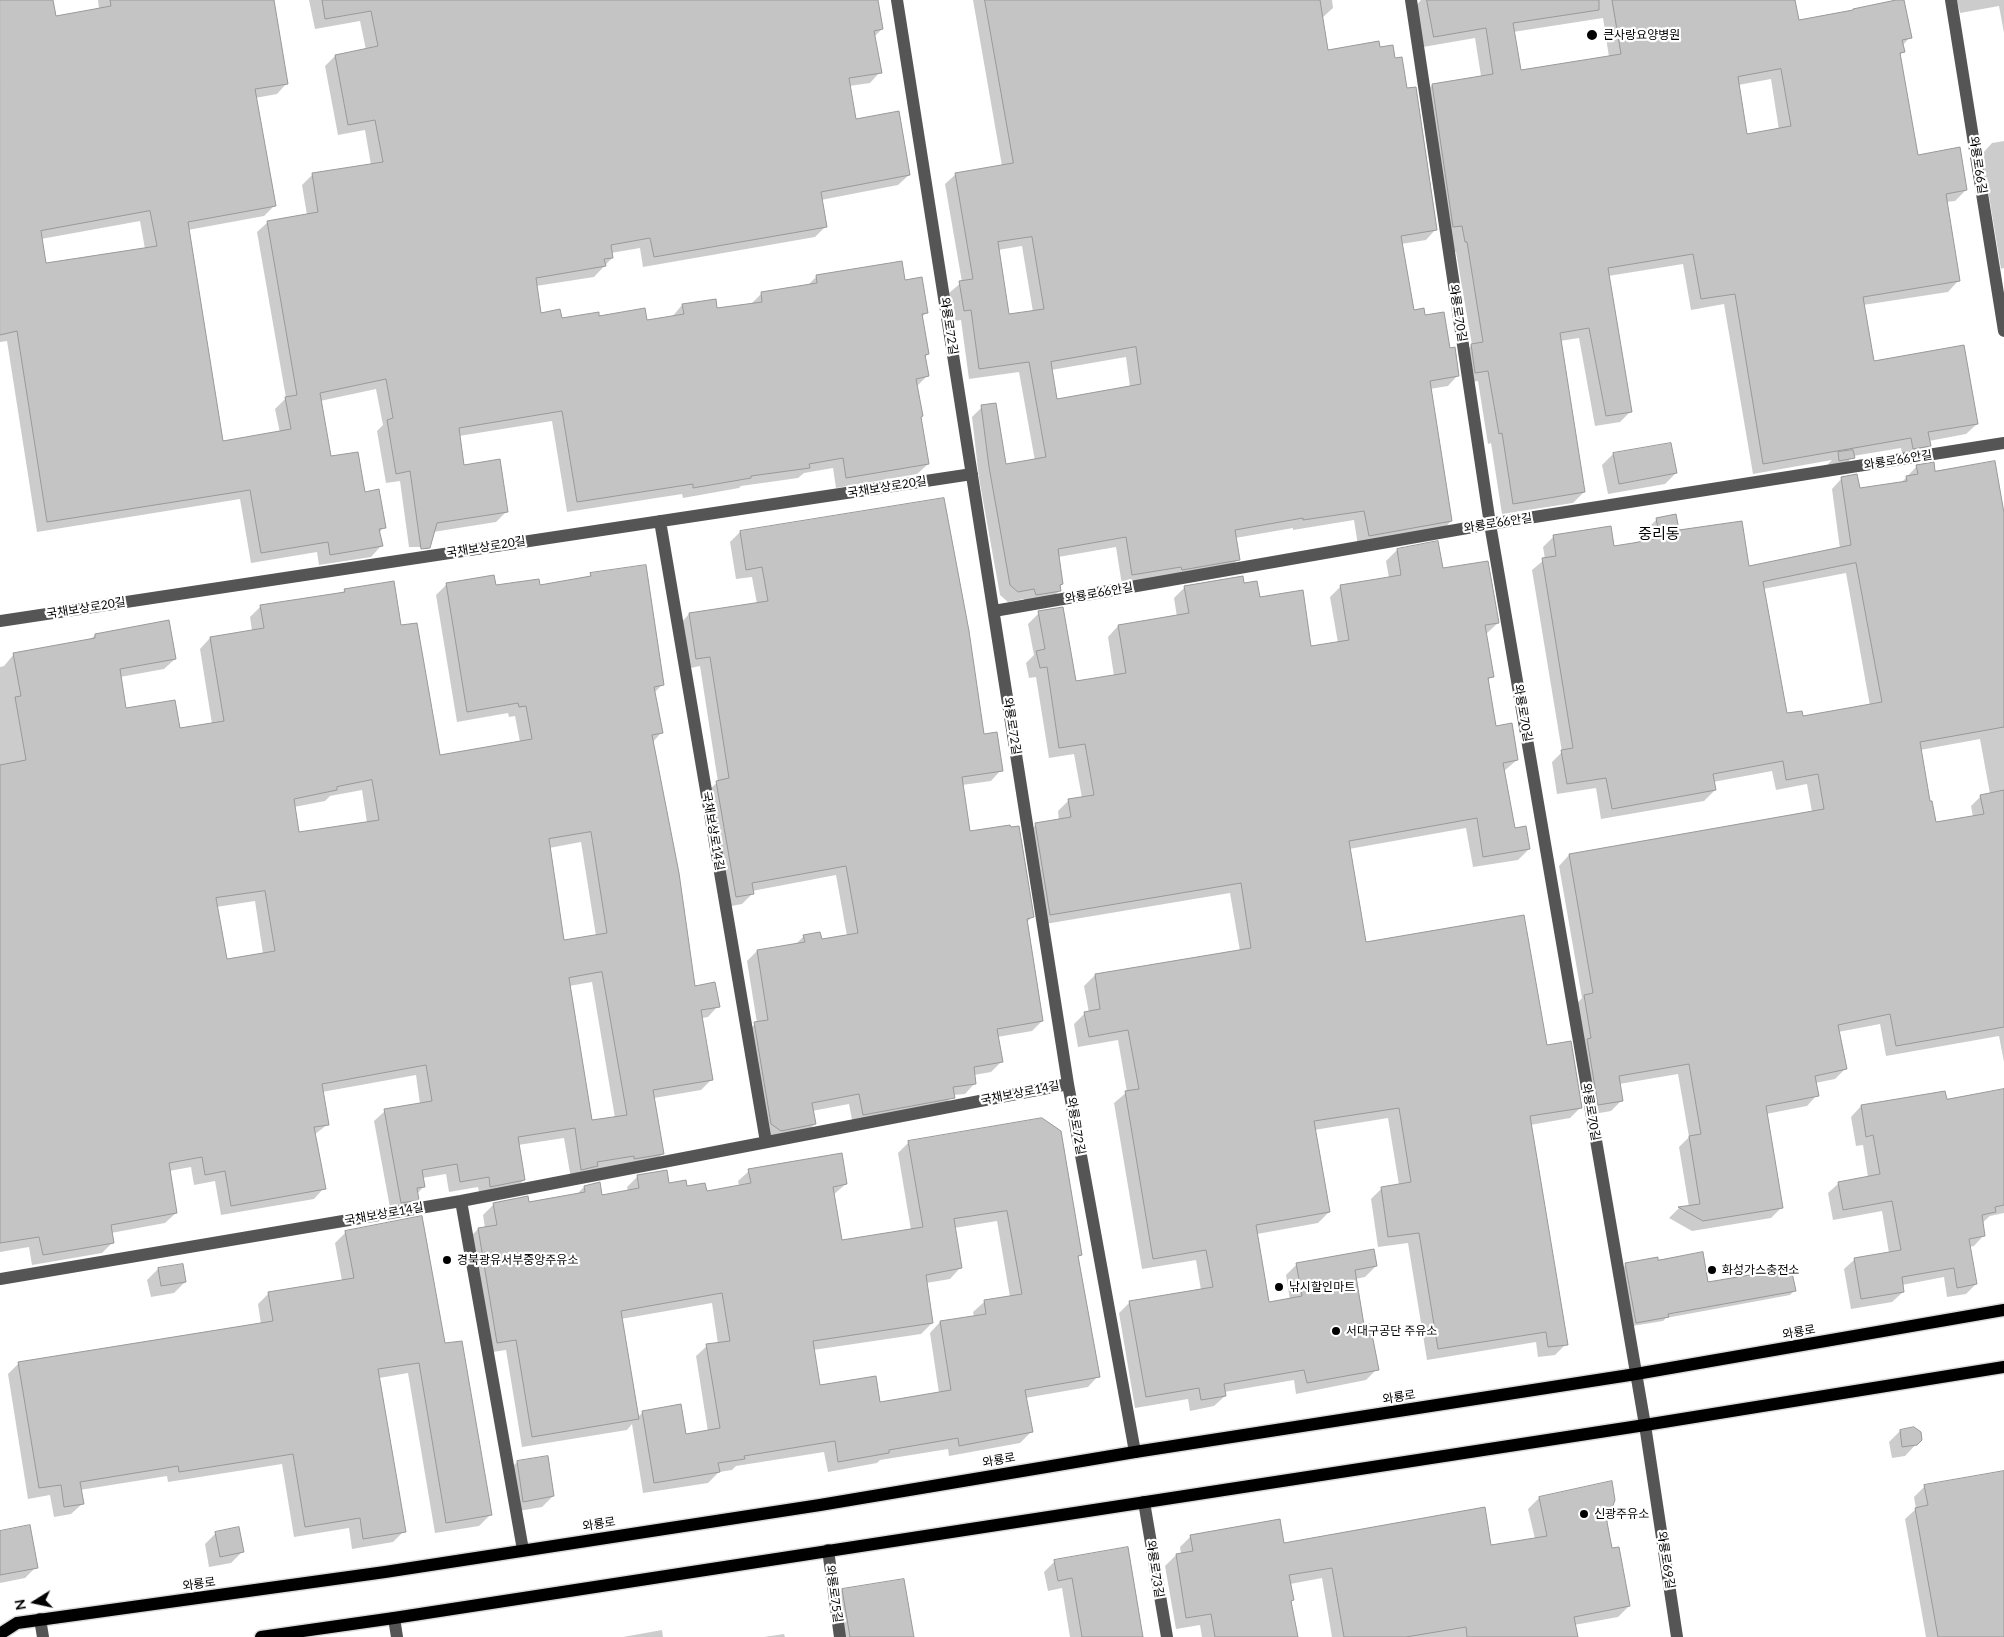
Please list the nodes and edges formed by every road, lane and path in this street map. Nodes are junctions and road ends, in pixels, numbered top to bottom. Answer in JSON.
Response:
{"nodes":[{"id":1,"x":897,"y":0,"type":"edge"},
{"id":2,"x":1411,"y":0,"type":"edge"},
{"id":3,"x":1951,"y":0,"type":"edge"},
{"id":4,"x":2000,"y":271,"type":"edge"},
{"id":5,"x":2004,"y":331,"type":"edge"},
{"id":6,"x":2004,"y":443,"type":"edge"},
{"id":7,"x":972,"y":474,"type":"junction"},
{"id":8,"x":660,"y":521,"type":"junction"},
{"id":9,"x":1490,"y":524,"type":"junction"},
{"id":10,"x":994,"y":611,"type":"junction"},
{"id":11,"x":0,"y":621,"type":"edge"},
{"id":12,"x":1068,"y":1084,"type":"junction"},
{"id":13,"x":766,"y":1142,"type":"junction"},
{"id":14,"x":461,"y":1201,"type":"junction"},
{"id":15,"x":0,"y":1279,"type":"edge"},
{"id":16,"x":2004,"y":1310,"type":"edge"},
{"id":17,"x":2004,"y":1367,"type":"edge"},
{"id":18,"x":1636,"y":1374,"type":"junction"},
{"id":19,"x":1646,"y":1425,"type":"junction"},
{"id":20,"x":1135,"y":1452,"type":"junction"},
{"id":21,"x":1144,"y":1502,"type":"junction"},
{"id":22,"x":523,"y":1550,"type":"junction"},
{"id":23,"x":828,"y":1550,"type":"junction"},
{"id":24,"x":394,"y":1618,"type":"junction"},
{"id":25,"x":40,"y":1620,"type":"junction"},
{"id":26,"x":0,"y":1634,"type":"edge"},
{"id":27,"x":43,"y":1637,"type":"edge"},
{"id":28,"x":261,"y":1637,"type":"edge"},
{"id":29,"x":397,"y":1637,"type":"edge"},
{"id":30,"x":840,"y":1637,"type":"edge"},
{"id":31,"x":1167,"y":1637,"type":"edge"},
{"id":32,"x":1677,"y":1637,"type":"edge"}],
"edges":[{"from":1,"to":7,"type":"street","name":"와룡로72길"},
{"from":2,"to":9,"type":"street","name":"와룡로70길"},
{"from":3,"to":4,"type":"street","name":"와룡로66길"},
{"from":4,"to":5,"type":"street","name":"와룡로66길"},
{"from":6,"to":9,"type":"street","name":"와룡로66안길"},
{"from":7,"to":8,"type":"street","name":"국채보상로20길"},
{"from":7,"to":10,"type":"street","name":"와룡로72길"},
{"from":8,"to":11,"type":"street","name":"국채보상로20길"},
{"from":8,"to":13,"type":"street","name":"국채보상로14길"},
{"from":9,"to":10,"type":"street","name":"와룡로66안길"},
{"from":9,"to":18,"type":"street","name":"와룡로70길"},
{"from":10,"to":12,"type":"street","name":"와룡로72길"},
{"from":12,"to":13,"type":"street","name":"국채보상로14길"},
{"from":12,"to":20,"type":"street","name":"와룡로72길"},
{"from":13,"to":14,"type":"street","name":"국채보상로14길"},
{"from":14,"to":15,"type":"street","name":"국채보상로14길"},
{"from":14,"to":22,"type":"street"},
{"from":16,"to":18,"type":"main road","name":"와룡로"},
{"from":17,"to":19,"type":"main road"},
{"from":18,"to":19,"type":"street","name":"와룡로70길"},
{"from":18,"to":20,"type":"main road","name":"와룡로"},
{"from":19,"to":21,"type":"main road"},
{"from":19,"to":32,"type":"street","name":"와룡로69길"},
{"from":20,"to":22,"type":"main road","name":"와룡로"},
{"from":21,"to":23,"type":"main road"},
{"from":21,"to":31,"type":"street","name":"와룡로73길"},
{"from":22,"to":25,"type":"main road","name":"와룡로"},
{"from":23,"to":24,"type":"main road"},
{"from":23,"to":30,"type":"street","name":"와룡로75길"},
{"from":24,"to":28,"type":"main road"},
{"from":24,"to":29,"type":"street"},
{"from":25,"to":26,"type":"main road","name":"와룡로"},
{"from":25,"to":27,"type":"street"}]}
